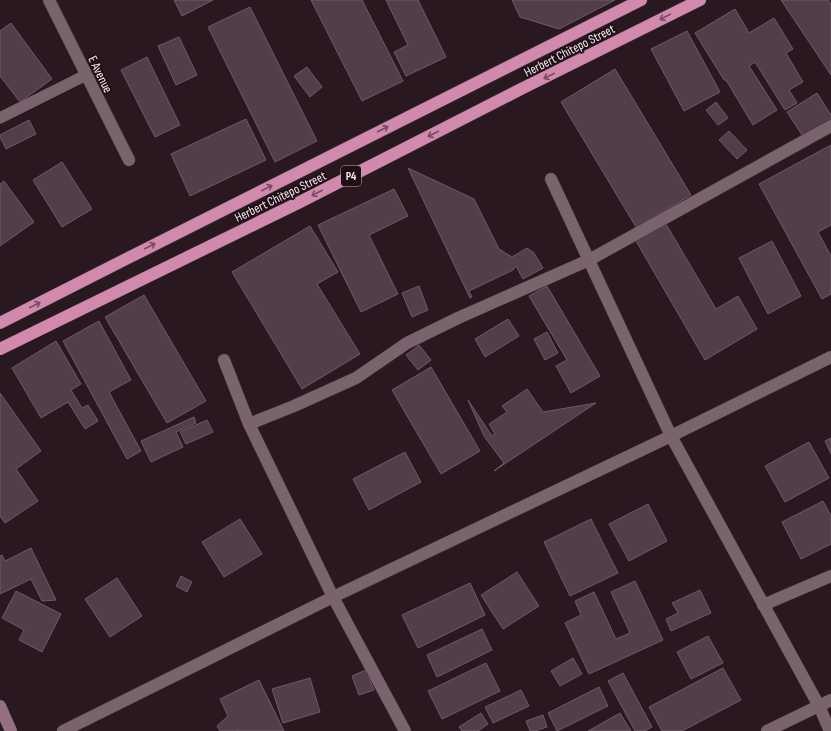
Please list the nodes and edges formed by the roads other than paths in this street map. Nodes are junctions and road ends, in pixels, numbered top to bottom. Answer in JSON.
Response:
{"nodes":[{"id":1,"x":49,"y":0,"type":"edge"},
{"id":2,"x":641,"y":0,"type":"edge"},
{"id":3,"x":700,"y":0,"type":"edge"},
{"id":4,"x":86,"y":75,"type":"junction"},
{"id":5,"x":0,"y":118,"type":"edge"},
{"id":6,"x":831,"y":126,"type":"edge"},
{"id":7,"x":129,"y":160,"type":"dead end"},
{"id":8,"x":551,"y":179,"type":"dead end"},
{"id":9,"x":589,"y":260,"type":"junction"},
{"id":10,"x":0,"y":323,"type":"edge"},
{"id":11,"x":0,"y":349,"type":"edge"},
{"id":12,"x":831,"y":357,"type":"edge"},
{"id":13,"x":224,"y":360,"type":"dead end"},
{"id":14,"x":249,"y":424,"type":"junction"},
{"id":15,"x":671,"y":436,"type":"junction"},
{"id":16,"x":831,"y":576,"type":"edge"},
{"id":17,"x":333,"y":597,"type":"junction"},
{"id":18,"x":763,"y":605,"type":"junction"},
{"id":19,"x":831,"y":700,"type":"edge"},
{"id":20,"x":0,"y":706,"type":"edge"},
{"id":21,"x":819,"y":706,"type":"junction"},
{"id":22,"x":11,"y":731,"type":"edge"},
{"id":23,"x":62,"y":731,"type":"edge"},
{"id":24,"x":405,"y":731,"type":"edge"},
{"id":25,"x":767,"y":731,"type":"edge"},
{"id":26,"x":830,"y":731,"type":"edge"}],
"edges":[{"from":1,"to":4,"type":"street","name":"E Avenue"},
{"from":10,"to":2,"type":"highway","name":"Herbert Chitepo Street","number":"P4","one_way":true},
{"from":3,"to":11,"type":"highway","name":"Herbert Chitepo Street","number":"P4","one_way":true},
{"from":4,"to":5,"type":"lane"},
{"from":4,"to":7,"type":"street","name":"E Avenue"},
{"from":6,"to":9,"type":"street"},
{"from":8,"to":9,"type":"street"},
{"from":9,"to":14,"type":"street"},
{"from":9,"to":15,"type":"street"},
{"from":12,"to":15,"type":"street"},
{"from":13,"to":14,"type":"street"},
{"from":14,"to":17,"type":"street"},
{"from":15,"to":17,"type":"street"},
{"from":15,"to":18,"type":"street"},
{"from":16,"to":18,"type":"street"},
{"from":17,"to":23,"type":"street"},
{"from":17,"to":24,"type":"street"},
{"from":18,"to":21,"type":"street"},
{"from":19,"to":21,"type":"street"},
{"from":20,"to":22,"type":"main road"},
{"from":21,"to":25,"type":"street"},
{"from":21,"to":26,"type":"street"}]}
